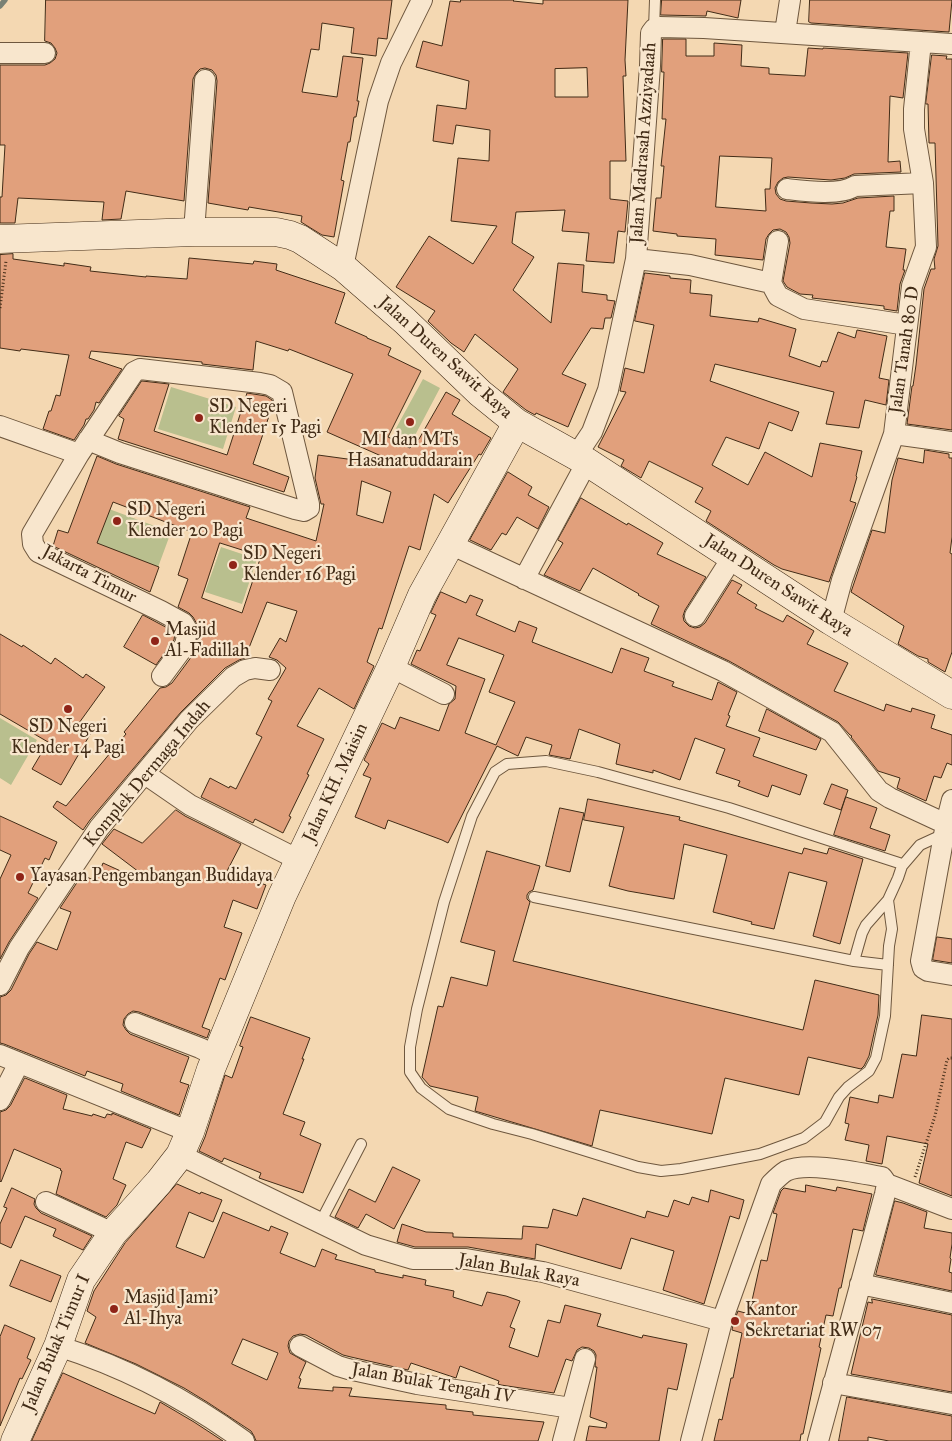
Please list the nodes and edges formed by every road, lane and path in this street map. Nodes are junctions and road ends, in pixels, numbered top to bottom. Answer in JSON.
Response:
{"nodes":[{"id":1,"x":422,"y":0,"type":"edge"},
{"id":2,"x":655,"y":0,"type":"edge"},
{"id":3,"x":790,"y":0,"type":"edge"},
{"id":4,"x":654,"y":29,"type":"junction"},
{"id":5,"x":787,"y":33,"type":"junction"},
{"id":6,"x":921,"y":42,"type":"junction"},
{"id":7,"x":952,"y":44,"type":"edge"},
{"id":8,"x":0,"y":53,"type":"edge"},
{"id":9,"x":44,"y":54,"type":"dead end"},
{"id":10,"x":205,"y":80,"type":"dead end"},
{"id":11,"x":923,"y":183,"type":"junction"},
{"id":12,"x":787,"y":189,"type":"dead end"},
{"id":13,"x":194,"y":232,"type":"junction"},
{"id":14,"x":778,"y":241,"type":"dead end"},
{"id":15,"x":3,"y":251,"type":"edge"},
{"id":16,"x":329,"y":259,"type":"junction"},
{"id":17,"x":636,"y":259,"type":"junction"},
{"id":18,"x":770,"y":283,"type":"junction"},
{"id":19,"x":0,"y":308,"type":"edge"},
{"id":20,"x":907,"y":325,"type":"junction"},
{"id":21,"x":517,"y":423,"type":"junction"},
{"id":22,"x":0,"y":426,"type":"edge"},
{"id":23,"x":894,"y":434,"type":"junction"},
{"id":24,"x":952,"y":442,"type":"edge"},
{"id":25,"x":83,"y":447,"type":"junction"},
{"id":26,"x":582,"y":459,"type":"junction"},
{"id":27,"x":450,"y":544,"type":"junction"},
{"id":28,"x":732,"y":558,"type":"junction"},
{"id":29,"x":524,"y":579,"type":"junction"},
{"id":30,"x":695,"y":616,"type":"dead end"},
{"id":31,"x":831,"y":621,"type":"junction"},
{"id":32,"x":391,"y":667,"type":"junction"},
{"id":33,"x":270,"y":670,"type":"dead end"},
{"id":34,"x":162,"y":676,"type":"dead end"},
{"id":35,"x":444,"y":694,"type":"dead end"},
{"id":36,"x":952,"y":695,"type":"edge"},
{"id":37,"x":145,"y":774,"type":"junction"},
{"id":38,"x":952,"y":800,"type":"edge"},
{"id":39,"x":945,"y":829,"type":"junction"},
{"id":40,"x":299,"y":860,"type":"junction"},
{"id":41,"x":902,"y":866,"type":"junction"},
{"id":42,"x":534,"y":897,"type":"dead end"},
{"id":43,"x":888,"y":900,"type":"junction"},
{"id":44,"x":854,"y":961,"type":"junction"},
{"id":45,"x":888,"y":965,"type":"junction"},
{"id":46,"x":952,"y":975,"type":"edge"},
{"id":47,"x":0,"y":985,"type":"edge"},
{"id":48,"x":135,"y":1023,"type":"dead end"},
{"id":49,"x":0,"y":1055,"type":"edge"},
{"id":50,"x":216,"y":1056,"type":"junction"},
{"id":51,"x":952,"y":1058,"type":"edge"},
{"id":52,"x":19,"y":1063,"type":"junction"},
{"id":53,"x":0,"y":1100,"type":"edge"},
{"id":54,"x":185,"y":1144,"type":"junction"},
{"id":55,"x":360,"y":1144,"type":"dead end"},
{"id":56,"x":886,"y":1184,"type":"junction"},
{"id":57,"x":910,"y":1193,"type":"junction"},
{"id":58,"x":46,"y":1202,"type":"dead end"},
{"id":59,"x":952,"y":1208,"type":"edge"},
{"id":60,"x":320,"y":1223,"type":"junction"},
{"id":61,"x":113,"y":1233,"type":"junction"},
{"id":62,"x":860,"y":1284,"type":"junction"},
{"id":63,"x":952,"y":1303,"type":"edge"},
{"id":64,"x":722,"y":1321,"type":"junction"},
{"id":65,"x":58,"y":1346,"type":"junction"},
{"id":66,"x":300,"y":1346,"type":"dead end"},
{"id":67,"x":586,"y":1359,"type":"dead end"},
{"id":68,"x":833,"y":1384,"type":"junction"},
{"id":69,"x":952,"y":1404,"type":"edge"},
{"id":70,"x":572,"y":1408,"type":"junction"},
{"id":71,"x":15,"y":1441,"type":"edge"},
{"id":72,"x":244,"y":1441,"type":"edge"},
{"id":73,"x":563,"y":1441,"type":"edge"},
{"id":74,"x":691,"y":1441,"type":"edge"},
{"id":75,"x":818,"y":1441,"type":"edge"}],
"edges":[{"from":1,"to":16,"type":"street"},
{"from":2,"to":4,"type":"lane"},
{"from":3,"to":5,"type":"street"},
{"from":4,"to":5,"type":"street","name":"Jalan Madrasah Azziyadaah"},
{"from":4,"to":17,"type":"street","name":"Jalan Madrasah Azziyadaah"},
{"from":5,"to":6,"type":"street","name":"Jalan Madrasah Azziyadaah"},
{"from":6,"to":7,"type":"street","name":"Jalan Madrasah Azziyadaah"},
{"from":6,"to":11,"type":"street","name":"Jalan Tanah 80 D"},
{"from":8,"to":9,"type":"street"},
{"from":10,"to":13,"type":"street"},
{"from":11,"to":12,"type":"street"},
{"from":11,"to":20,"type":"street","name":"Jalan Tanah 80 D"},
{"from":13,"to":15,"type":"street","name":"Jalan Duren Sawit Raya"},
{"from":13,"to":16,"type":"street","name":"Jalan Duren Sawit Raya"},
{"from":14,"to":18,"type":"street"},
{"from":15,"to":19,"type":"path"},
{"from":16,"to":21,"type":"street","name":"Jalan Duren Sawit Raya"},
{"from":17,"to":18,"type":"street"},
{"from":17,"to":26,"type":"street","name":"Jalan Madrasah Azziyadaah"},
{"from":18,"to":20,"type":"street"},
{"from":20,"to":23,"type":"street","name":"Jalan Tanah 80 D"},
{"from":21,"to":26,"type":"street","name":"Jalan Duren Sawit Raya"},
{"from":21,"to":27,"type":"street","name":"Jalan KH. Maisin"},
{"from":22,"to":25,"type":"street"},
{"from":23,"to":24,"type":"street"},
{"from":23,"to":31,"type":"street","name":"Jalan Tanah 80 D"},
{"from":25,"to":25,"type":"street"},
{"from":25,"to":34,"type":"street","name":"Jakarta Timur"},
{"from":26,"to":28,"type":"street","name":"Jalan Duren Sawit Raya"},
{"from":26,"to":29,"type":"street","name":"Jalan Madrasah Azziyadaah"},
{"from":27,"to":29,"type":"street"},
{"from":27,"to":32,"type":"street","name":"Jalan KH. Maisin"},
{"from":28,"to":30,"type":"street"},
{"from":28,"to":31,"type":"street","name":"Jalan Duren Sawit Raya"},
{"from":29,"to":39,"type":"street"},
{"from":31,"to":36,"type":"street","name":"Jalan Duren Sawit Raya"},
{"from":32,"to":35,"type":"street"},
{"from":32,"to":40,"type":"street","name":"Jalan KH. Maisin"},
{"from":33,"to":37,"type":"street","name":"Komplek Dermaga Indah"},
{"from":37,"to":40,"type":"street"},
{"from":37,"to":47,"type":"street","name":"Komplek Dermaga Indah"},
{"from":38,"to":39,"type":"street"},
{"from":39,"to":41,"type":"lane"},
{"from":39,"to":46,"type":"street"},
{"from":40,"to":50,"type":"street","name":"Jalan KH. Maisin"},
{"from":41,"to":43,"type":"lane"},
{"from":41,"to":45,"type":"lane"},
{"from":42,"to":44,"type":"lane"},
{"from":43,"to":44,"type":"lane"},
{"from":43,"to":45,"type":"lane"},
{"from":44,"to":45,"type":"lane"},
{"from":48,"to":50,"type":"street"},
{"from":49,"to":52,"type":"street","name":"Jalan Bulak Raya"},
{"from":50,"to":54,"type":"street","name":"Jalan KH. Maisin"},
{"from":51,"to":57,"type":"path"},
{"from":52,"to":53,"type":"street"},
{"from":52,"to":54,"type":"street","name":"Jalan Bulak Raya"},
{"from":54,"to":60,"type":"street","name":"Jalan Bulak Raya"},
{"from":54,"to":61,"type":"street","name":"Jalan Bulak Timur I"},
{"from":55,"to":60,"type":"lane"},
{"from":56,"to":57,"type":"street"},
{"from":56,"to":62,"type":"street"},
{"from":56,"to":64,"type":"street"},
{"from":57,"to":59,"type":"street"},
{"from":58,"to":61,"type":"street"},
{"from":60,"to":64,"type":"street","name":"Jalan Bulak Raya"},
{"from":61,"to":65,"type":"street","name":"Jalan Bulak Timur I"},
{"from":62,"to":63,"type":"street"},
{"from":62,"to":68,"type":"street"},
{"from":64,"to":74,"type":"street"},
{"from":65,"to":71,"type":"street","name":"Jalan Bulak Timur I"},
{"from":65,"to":72,"type":"street"},
{"from":66,"to":70,"type":"street","name":"Jalan Bulak Tengah IV"},
{"from":67,"to":70,"type":"street"},
{"from":68,"to":69,"type":"street"},
{"from":68,"to":75,"type":"street"},
{"from":70,"to":73,"type":"street"}]}
